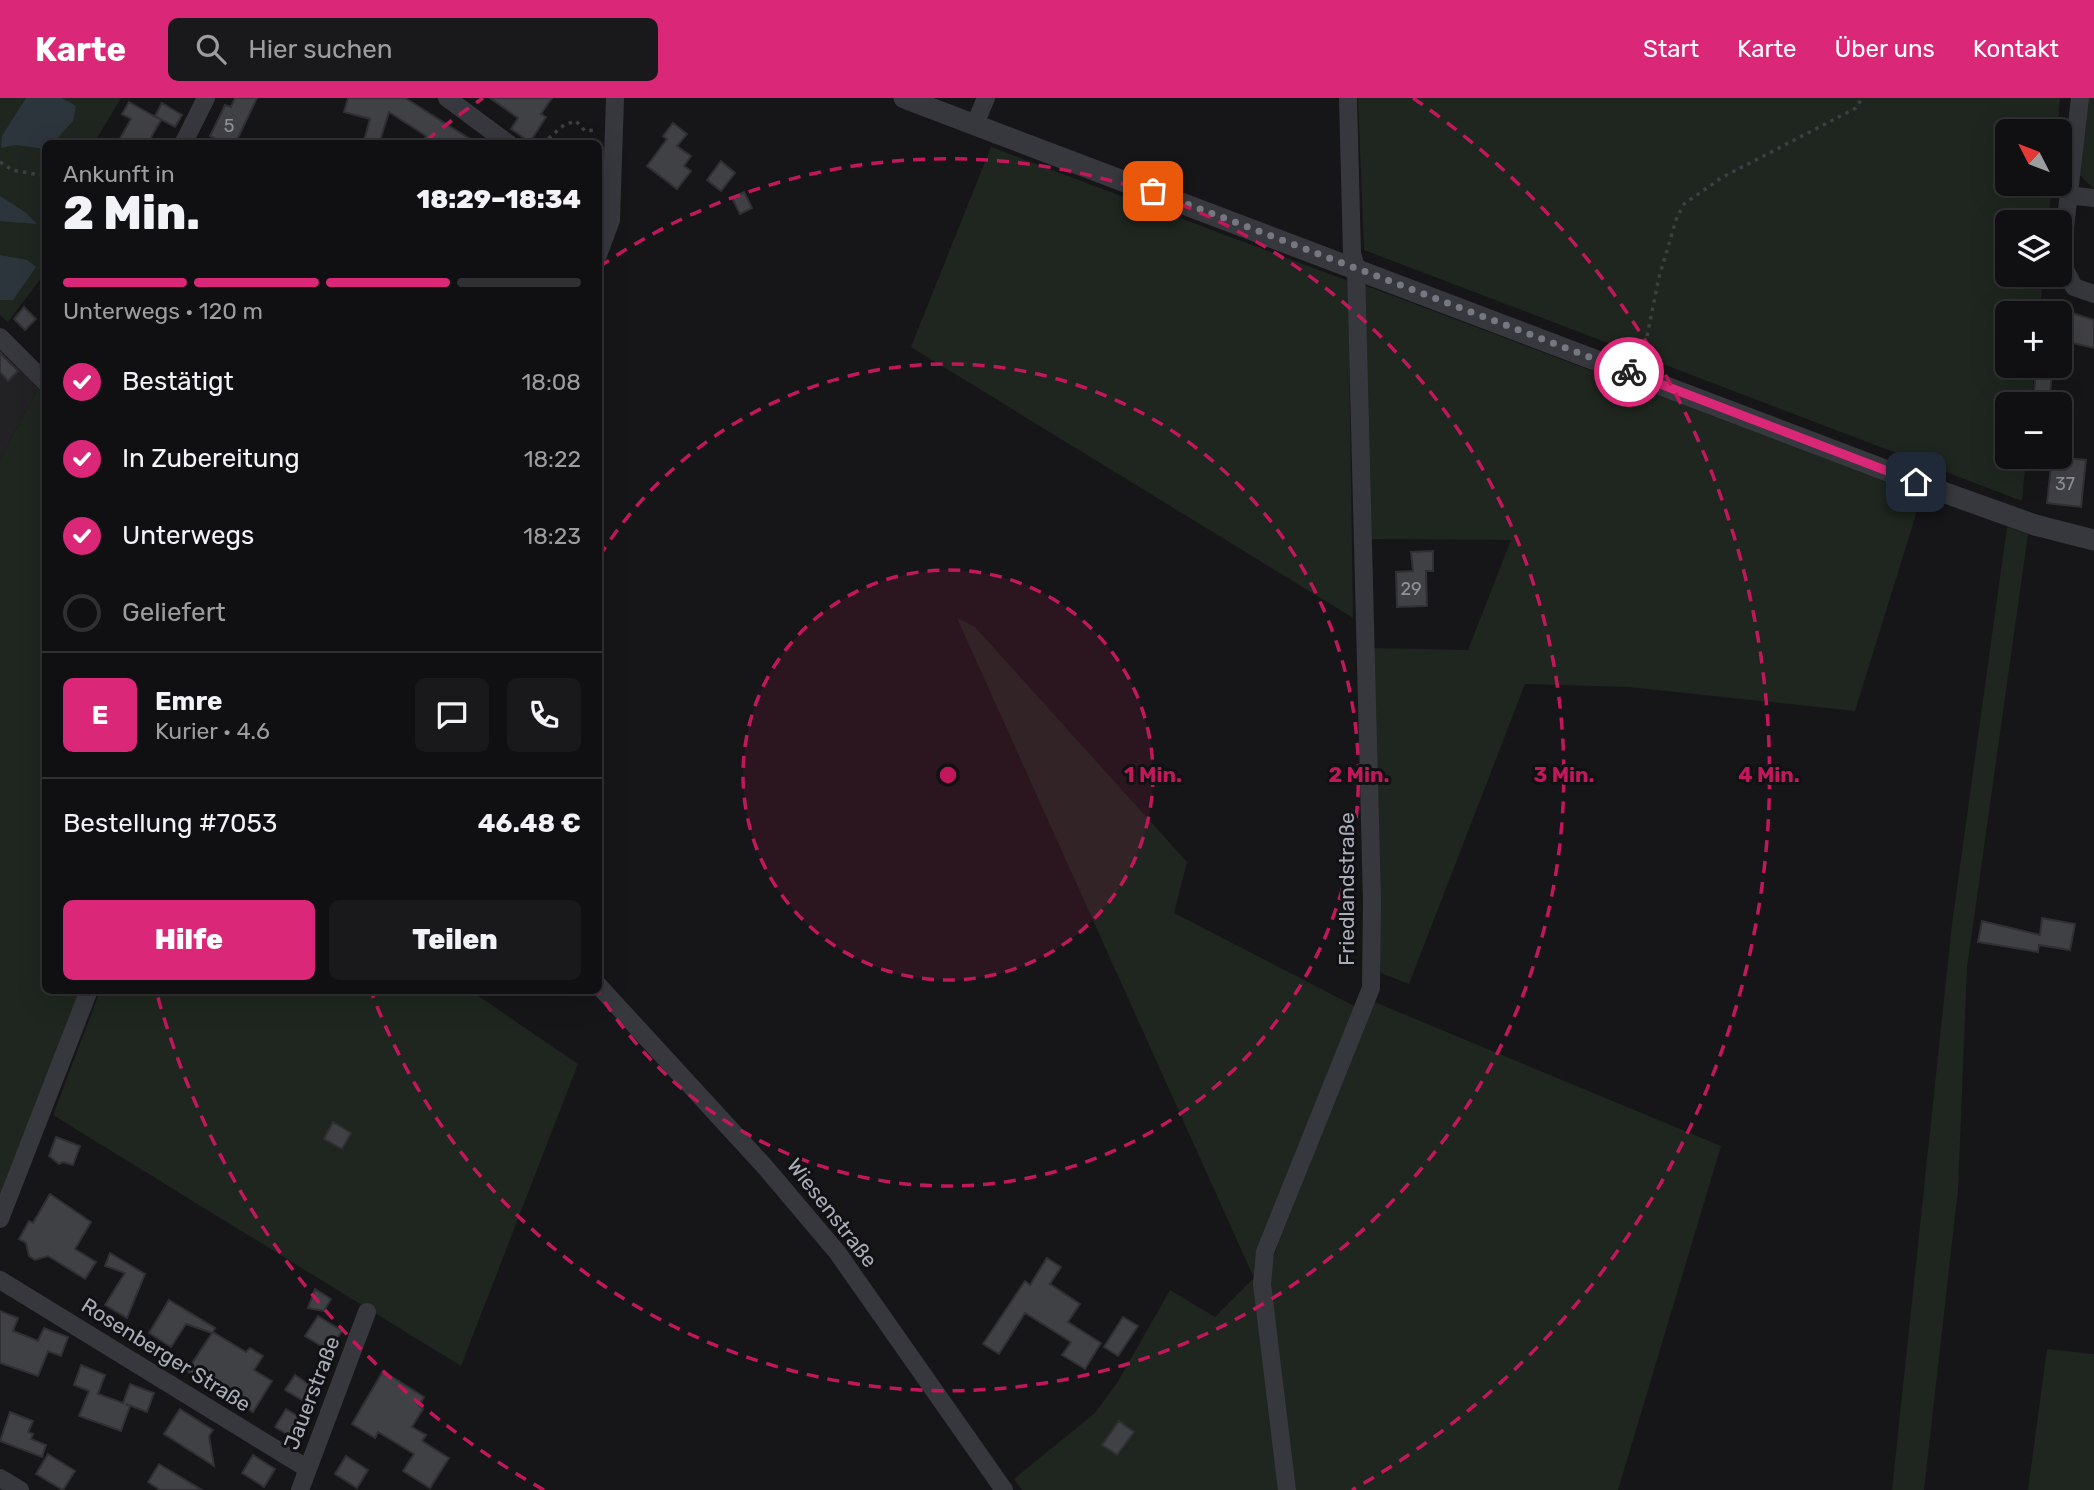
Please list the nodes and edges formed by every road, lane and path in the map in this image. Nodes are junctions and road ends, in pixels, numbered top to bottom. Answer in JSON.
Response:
{"nodes":[{"id":1,"x":206,"y":98,"type":"edge"},
{"id":2,"x":447,"y":98,"type":"edge"},
{"id":3,"x":615,"y":98,"type":"edge"},
{"id":4,"x":904,"y":98,"type":"edge"},
{"id":5,"x":986,"y":98,"type":"edge"},
{"id":6,"x":1348,"y":98,"type":"edge"},
{"id":7,"x":1862,"y":98,"type":"edge"},
{"id":8,"x":2080,"y":98,"type":"edge"},
{"id":9,"x":975,"y":124,"type":"junction"},
{"id":10,"x":596,"y":130,"type":"dead end"},
{"id":11,"x":185,"y":140,"type":"edge"},
{"id":12,"x":504,"y":140,"type":"edge"},
{"id":13,"x":547,"y":140,"type":"edge"},
{"id":14,"x":0,"y":162,"type":"edge"},
{"id":15,"x":2072,"y":169,"type":"edge"},
{"id":16,"x":42,"y":175,"type":"edge"},
{"id":17,"x":2072,"y":195,"type":"edge"},
{"id":18,"x":2069,"y":196,"type":"edge"},
{"id":19,"x":2094,"y":198,"type":"edge"},
{"id":20,"x":602,"y":244,"type":"edge"},
{"id":21,"x":1356,"y":267,"type":"junction"},
{"id":22,"x":2094,"y":294,"type":"edge"},
{"id":23,"x":0,"y":337,"type":"edge"},
{"id":24,"x":1640,"y":366,"type":"dead end"},
{"id":25,"x":42,"y":377,"type":"edge"},
{"id":26,"x":2094,"y":540,"type":"edge"},
{"id":27,"x":602,"y":989,"type":"edge"},
{"id":28,"x":87,"y":994,"type":"edge"},
{"id":29,"x":0,"y":1219,"type":"edge"},
{"id":30,"x":0,"y":1280,"type":"edge"},
{"id":31,"x":367,"y":1312,"type":"dead end"},
{"id":32,"x":308,"y":1469,"type":"junction"},
{"id":33,"x":0,"y":1478,"type":"edge"},
{"id":34,"x":20,"y":1490,"type":"edge"},
{"id":35,"x":300,"y":1490,"type":"edge"},
{"id":36,"x":1004,"y":1490,"type":"edge"},
{"id":37,"x":1287,"y":1490,"type":"edge"}],
"edges":[{"from":1,"to":11,"type":"street"},
{"from":2,"to":12,"type":"street"},
{"from":3,"to":20,"type":"street"},
{"from":4,"to":9,"type":"street"},
{"from":5,"to":9,"type":"street"},
{"from":6,"to":21,"type":"street","name":"Friedlandstraße"},
{"from":7,"to":24,"type":"path"},
{"from":8,"to":15,"type":"street"},
{"from":9,"to":21,"type":"street"},
{"from":10,"to":13,"type":"path"},
{"from":14,"to":16,"type":"path"},
{"from":17,"to":19,"type":"street"},
{"from":18,"to":22,"type":"street"},
{"from":21,"to":26,"type":"street"},
{"from":21,"to":37,"type":"street","name":"Friedlandstraße"},
{"from":23,"to":25,"type":"street"},
{"from":27,"to":36,"type":"street","name":"Wiesenstraße"},
{"from":28,"to":29,"type":"street"},
{"from":30,"to":32,"type":"street","name":"Rosenberger Straße"},
{"from":31,"to":32,"type":"street","name":"Jauerstraße"},
{"from":32,"to":35,"type":"street","name":"Jauerstraße"},
{"from":33,"to":34,"type":"street"}]}
